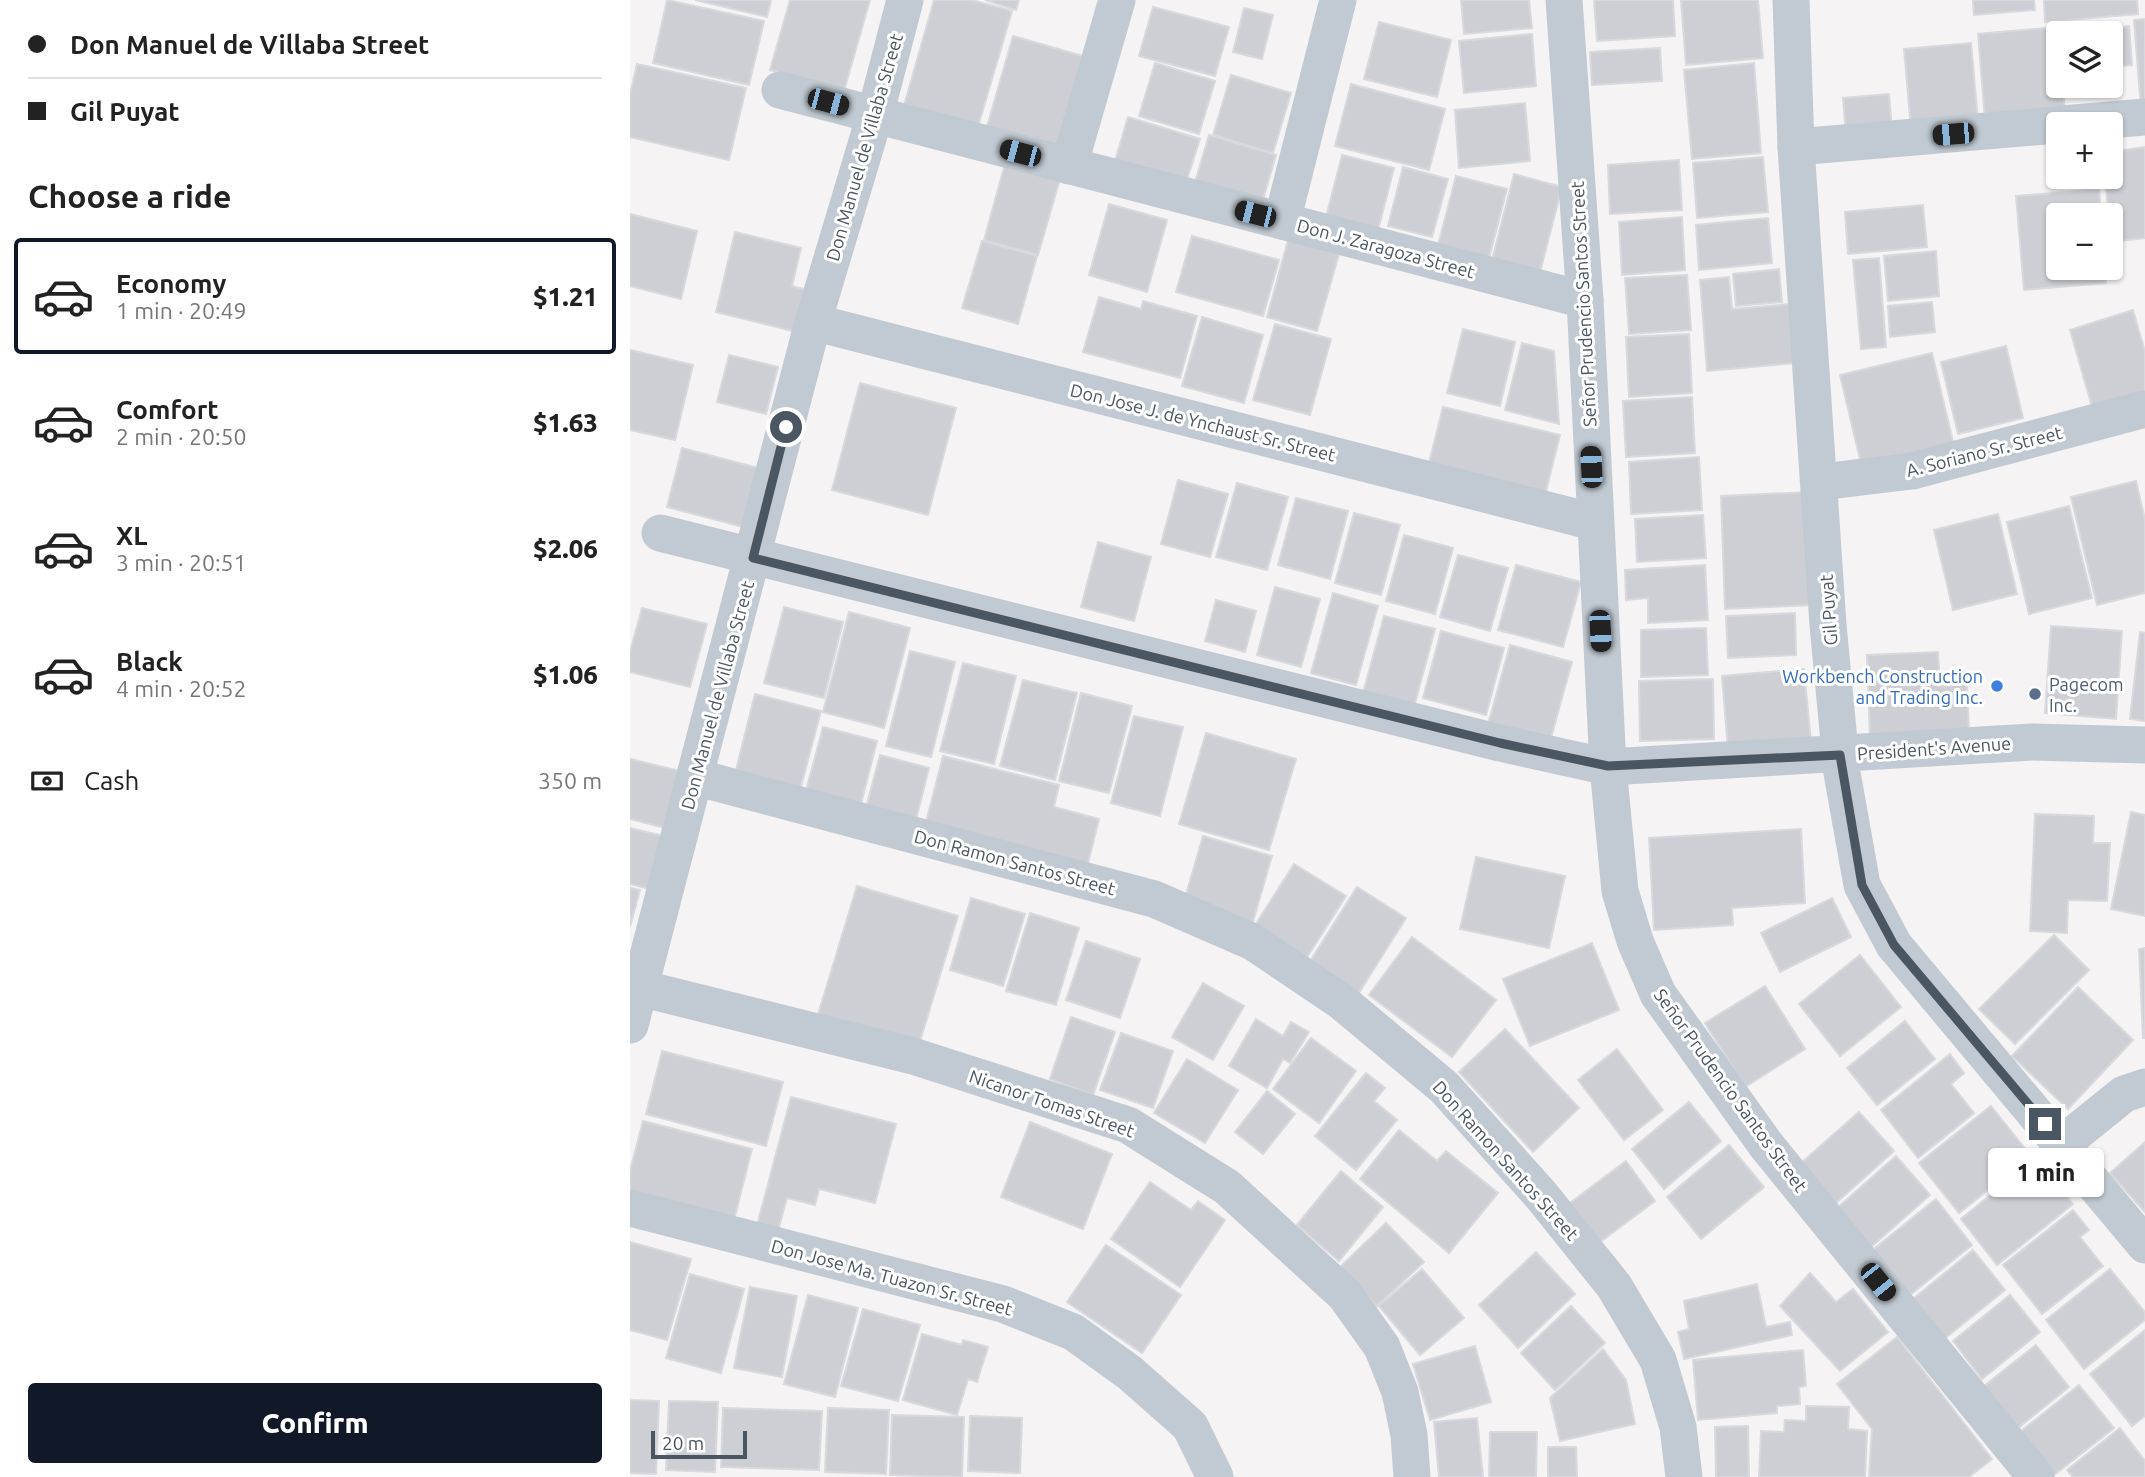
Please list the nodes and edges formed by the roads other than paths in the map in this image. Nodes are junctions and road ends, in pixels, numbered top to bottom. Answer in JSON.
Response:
{"nodes":[{"id":1,"x":905,"y":0,"type":"edge"},
{"id":2,"x":1117,"y":0,"type":"edge"},
{"id":3,"x":1338,"y":0,"type":"edge"},
{"id":4,"x":1564,"y":0,"type":"edge"},
{"id":5,"x":1791,"y":0,"type":"edge"},
{"id":6,"x":780,"y":90,"type":"dead end"},
{"id":7,"x":875,"y":115,"type":"junction"},
{"id":8,"x":2145,"y":117,"type":"edge"},
{"id":9,"x":2123,"y":119,"type":"edge"},
{"id":10,"x":2046,"y":125,"type":"edge"},
{"id":11,"x":1796,"y":147,"type":"junction"},
{"id":12,"x":1069,"y":166,"type":"junction"},
{"id":13,"x":1282,"y":221,"type":"junction"},
{"id":14,"x":1585,"y":300,"type":"junction"},
{"id":15,"x":813,"y":322,"type":"junction"},
{"id":16,"x":2145,"y":409,"type":"edge"},
{"id":17,"x":1821,"y":482,"type":"junction"},
{"id":18,"x":1594,"y":522,"type":"junction"},
{"id":19,"x":660,"y":533,"type":"dead end"},
{"id":20,"x":753,"y":558,"type":"junction"},
{"id":21,"x":2145,"y":745,"type":"edge"},
{"id":22,"x":1840,"y":755,"type":"junction"},
{"id":23,"x":1608,"y":766,"type":"junction"},
{"id":24,"x":695,"y":777,"type":"junction"},
{"id":25,"x":640,"y":988,"type":"junction"},
{"id":26,"x":630,"y":1025,"type":"edge"},
{"id":27,"x":2145,"y":1087,"type":"edge"},
{"id":28,"x":2062,"y":1144,"type":"junction"},
{"id":29,"x":630,"y":1209,"type":"edge"},
{"id":30,"x":2145,"y":1245,"type":"edge"},
{"id":31,"x":1215,"y":1477,"type":"edge"},
{"id":32,"x":1412,"y":1477,"type":"edge"},
{"id":33,"x":1684,"y":1477,"type":"edge"},
{"id":34,"x":2036,"y":1477,"type":"edge"}],
"edges":[{"from":1,"to":7,"type":"street","name":"Don Manuel de Villaba Street"},
{"from":2,"to":12,"type":"street"},
{"from":3,"to":13,"type":"street"},
{"from":4,"to":14,"type":"street","name":"Señor Prudencio Santos Street"},
{"from":5,"to":11,"type":"street","name":"Gil Puyat"},
{"from":6,"to":7,"type":"street","name":"Don J. Zaragoza Street"},
{"from":7,"to":12,"type":"street","name":"Don J. Zaragoza Street"},
{"from":7,"to":15,"type":"street","name":"Don Manuel de Villaba Street"},
{"from":8,"to":9,"type":"street"},
{"from":10,"to":11,"type":"street"},
{"from":11,"to":17,"type":"street","name":"Gil Puyat"},
{"from":12,"to":13,"type":"street","name":"Don J. Zaragoza Street"},
{"from":13,"to":14,"type":"street","name":"Don J. Zaragoza Street"},
{"from":14,"to":18,"type":"street","name":"Señor Prudencio Santos Street"},
{"from":15,"to":18,"type":"street","name":"Don Jose J. de Ynchaust Sr. Street"},
{"from":15,"to":20,"type":"street","name":"Don Manuel de Villaba Street"},
{"from":16,"to":17,"type":"street","name":"A. Soriano Sr. Street"},
{"from":17,"to":22,"type":"street","name":"Gil Puyat"},
{"from":18,"to":23,"type":"street","name":"Señor Prudencio Santos Street"},
{"from":19,"to":20,"type":"street","name":"President's Avenue"},
{"from":20,"to":23,"type":"street","name":"President's Avenue"},
{"from":20,"to":24,"type":"street","name":"Don Manuel de Villaba Street"},
{"from":21,"to":22,"type":"street","name":"President's Avenue"},
{"from":22,"to":23,"type":"street","name":"President's Avenue"},
{"from":22,"to":28,"type":"street","name":"Gil Puyat"},
{"from":23,"to":34,"type":"street","name":"Señor Prudencio Santos Street"},
{"from":24,"to":25,"type":"street","name":"Don Manuel de Villaba Street"},
{"from":24,"to":33,"type":"street","name":"Don Ramon Santos Street"},
{"from":25,"to":26,"type":"street","name":"Don Manuel de Villaba Street"},
{"from":25,"to":32,"type":"street","name":"Nicanor Tomas Street"},
{"from":27,"to":28,"type":"street"},
{"from":28,"to":30,"type":"street","name":"Gil Puyat"},
{"from":29,"to":31,"type":"street","name":"Don Jose Ma. Tuazon Sr. Street"}]}
